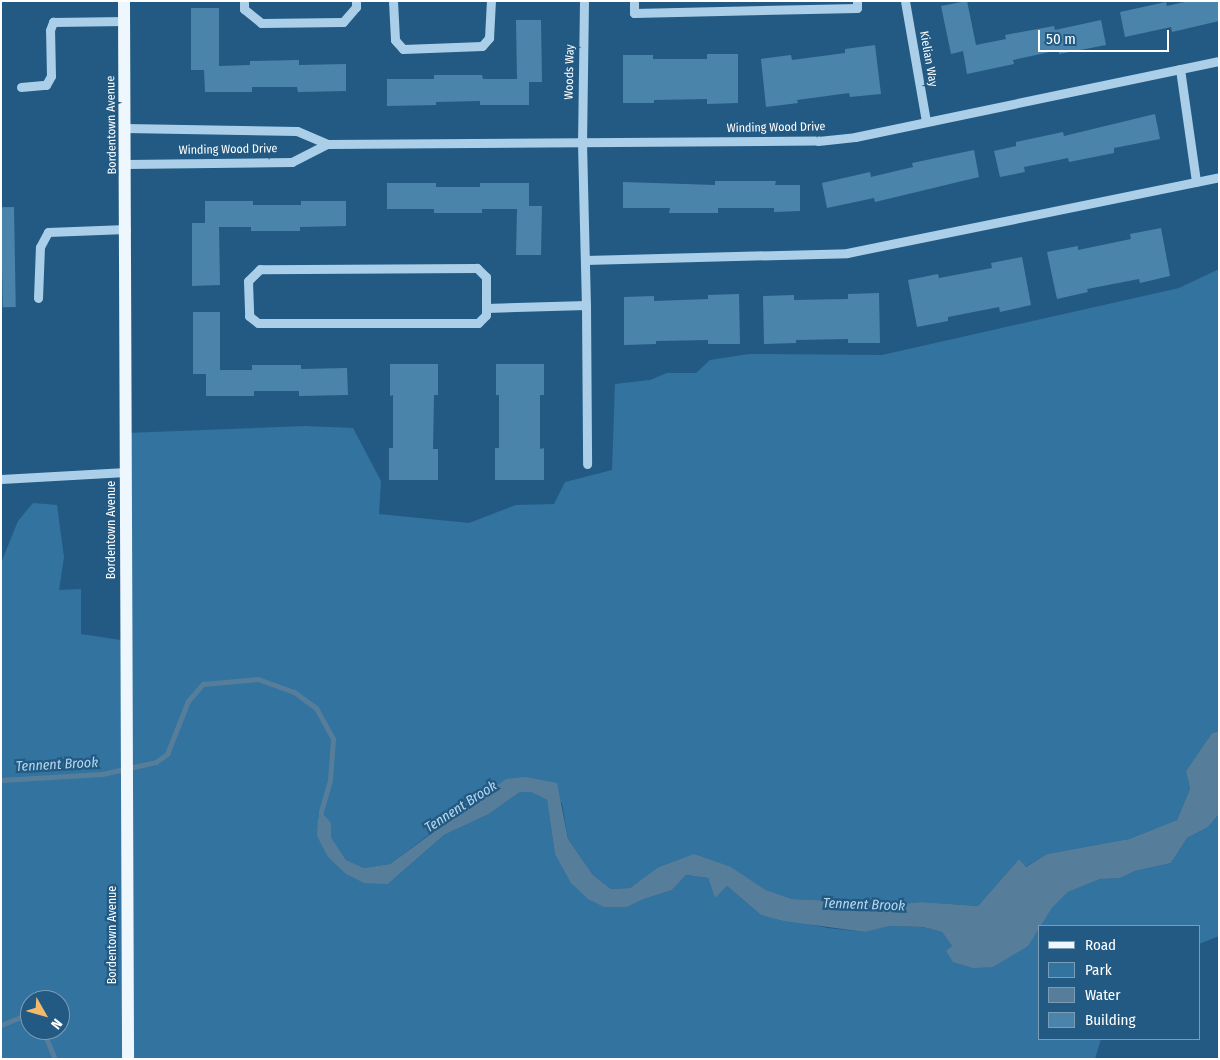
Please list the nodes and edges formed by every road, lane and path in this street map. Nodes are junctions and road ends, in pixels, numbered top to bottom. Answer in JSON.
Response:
{"nodes":[{"id":1,"x":124,"y":1,"type":"edge"},
{"id":2,"x":244,"y":1,"type":"edge"},
{"id":3,"x":356,"y":1,"type":"edge"},
{"id":4,"x":393,"y":1,"type":"edge"},
{"id":5,"x":491,"y":1,"type":"edge"},
{"id":6,"x":584,"y":1,"type":"edge"},
{"id":7,"x":634,"y":1,"type":"edge"},
{"id":8,"x":857,"y":1,"type":"edge"},
{"id":9,"x":905,"y":1,"type":"edge"},
{"id":10,"x":125,"y":20,"type":"junction"},
{"id":11,"x":1219,"y":60,"type":"edge"},
{"id":12,"x":1180,"y":69,"type":"junction"},
{"id":13,"x":21,"y":87,"type":"dead end"},
{"id":14,"x":926,"y":121,"type":"junction"},
{"id":15,"x":125,"y":128,"type":"junction"},
{"id":16,"x":582,"y":143,"type":"junction"},
{"id":17,"x":327,"y":144,"type":"junction"},
{"id":18,"x":126,"y":164,"type":"junction"},
{"id":19,"x":1219,"y":177,"type":"edge"},
{"id":20,"x":1196,"y":182,"type":"junction"},
{"id":21,"x":126,"y":229,"type":"junction"},
{"id":22,"x":585,"y":260,"type":"junction"},
{"id":23,"x":38,"y":298,"type":"dead end"},
{"id":24,"x":586,"y":306,"type":"junction"},
{"id":25,"x":486,"y":308,"type":"junction"},
{"id":26,"x":586,"y":464,"type":"dead end"},
{"id":27,"x":126,"y":472,"type":"junction"},
{"id":28,"x":1,"y":479,"type":"edge"},
{"id":29,"x":128,"y":1059,"type":"edge"}],
"edges":[{"from":1,"to":10,"type":"main road","name":"Bordentown Avenue"},
{"from":2,"to":3,"type":"street"},
{"from":4,"to":5,"type":"street"},
{"from":6,"to":16,"type":"street","name":"Woods Way"},
{"from":7,"to":8,"type":"street"},
{"from":9,"to":14,"type":"street","name":"Kielian Way"},
{"from":10,"to":13,"type":"street"},
{"from":10,"to":15,"type":"main road","name":"Bordentown Avenue"},
{"from":11,"to":12,"type":"street","name":"Winding Wood Drive"},
{"from":12,"to":14,"type":"street","name":"Winding Wood Drive"},
{"from":12,"to":20,"type":"street"},
{"from":14,"to":16,"type":"street","name":"Winding Wood Drive"},
{"from":15,"to":17,"type":"street","name":"Winding Wood Drive"},
{"from":15,"to":18,"type":"main road","name":"Bordentown Avenue"},
{"from":16,"to":17,"type":"street","name":"Winding Wood Drive"},
{"from":16,"to":22,"type":"street","name":"Woods Way"},
{"from":17,"to":18,"type":"street","name":"Winding Wood Drive"},
{"from":18,"to":21,"type":"main road","name":"Bordentown Avenue"},
{"from":19,"to":20,"type":"street"},
{"from":20,"to":22,"type":"street"},
{"from":21,"to":23,"type":"street"},
{"from":21,"to":27,"type":"main road","name":"Bordentown Avenue"},
{"from":22,"to":24,"type":"street","name":"Woods Way"},
{"from":24,"to":25,"type":"street"},
{"from":24,"to":26,"type":"street","name":"Woods Way"},
{"from":25,"to":25,"type":"street"},
{"from":27,"to":28,"type":"street"},
{"from":27,"to":29,"type":"main road","name":"Bordentown Avenue"}]}
